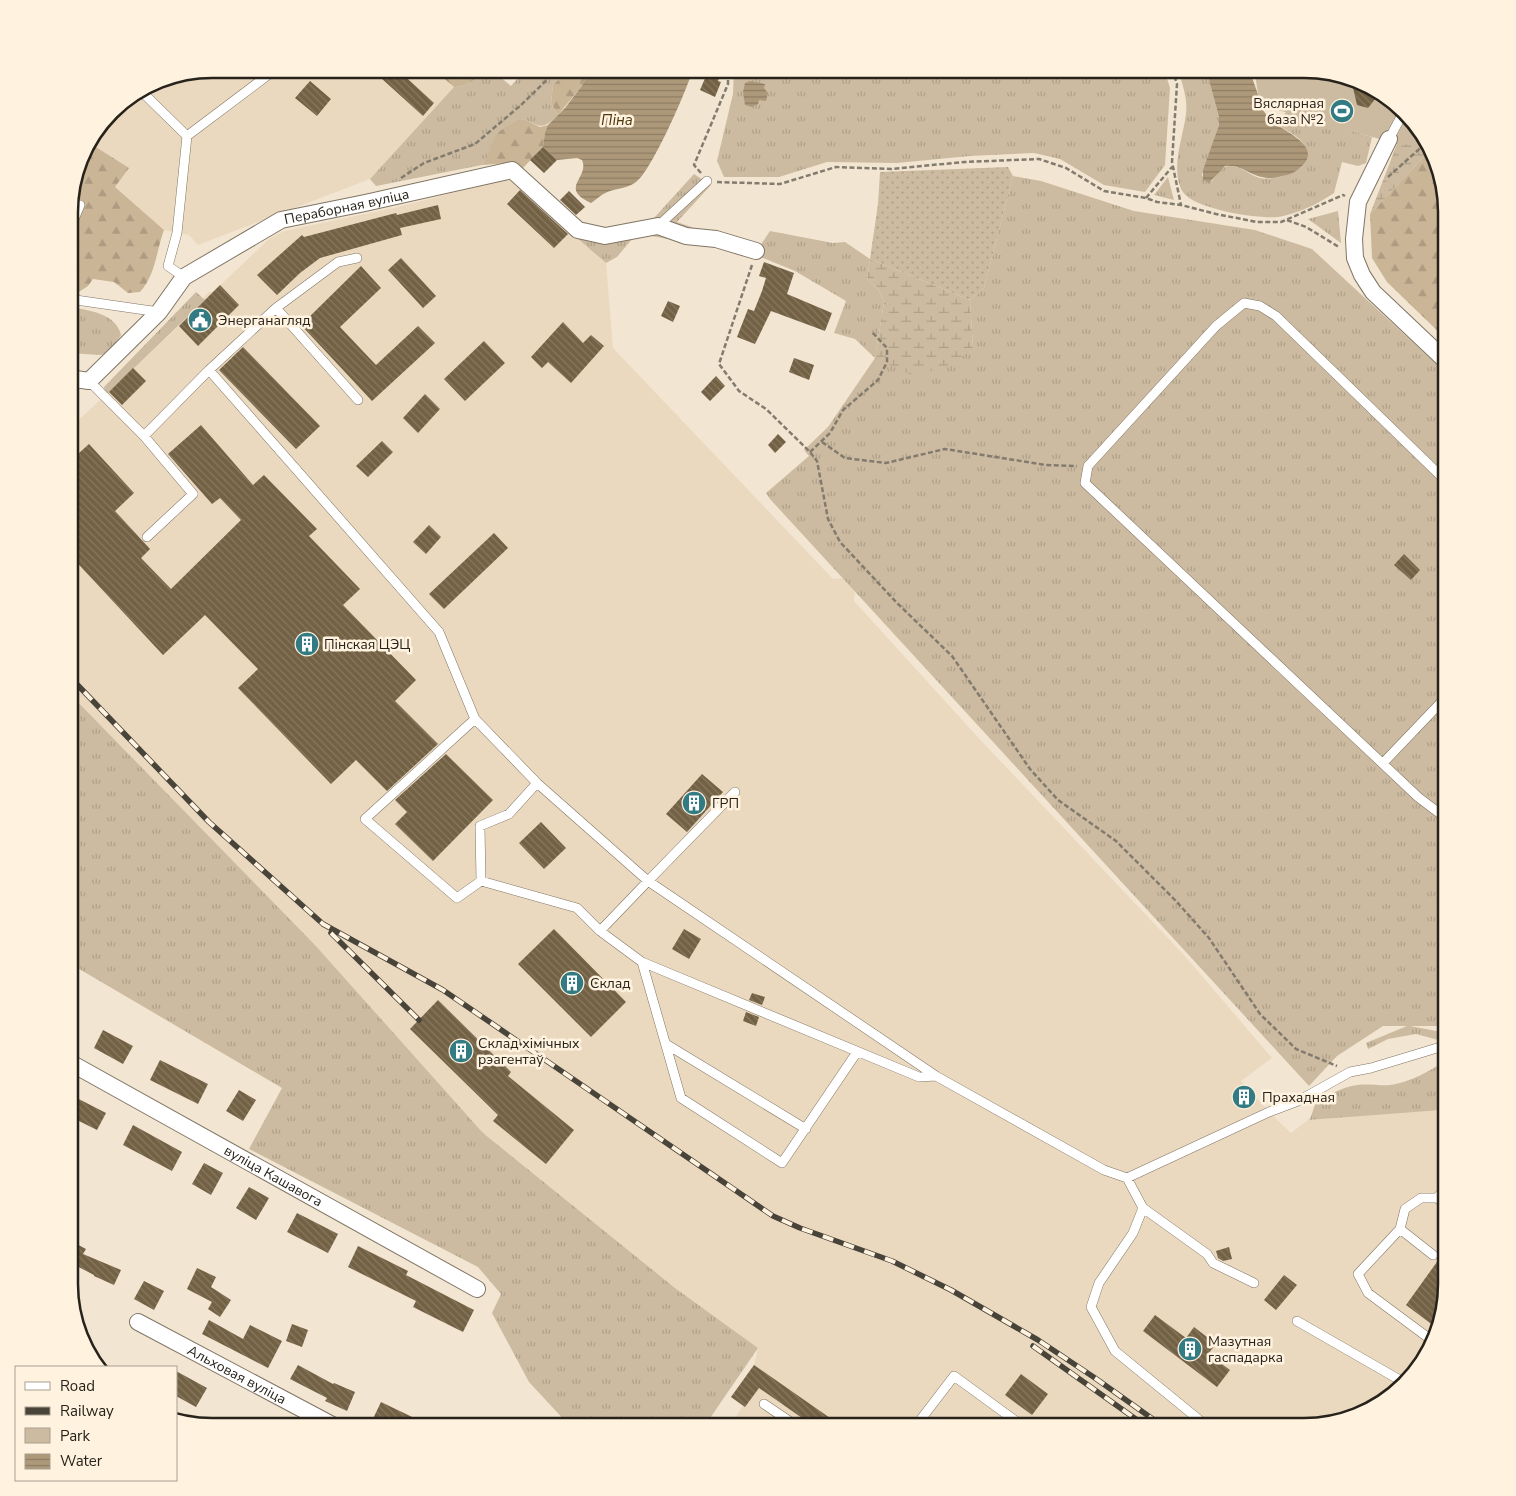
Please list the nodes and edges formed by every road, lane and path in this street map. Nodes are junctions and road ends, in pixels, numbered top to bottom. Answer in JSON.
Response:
{"nodes":[{"id":1,"x":264,"y":78,"type":"edge"},
{"id":2,"x":549,"y":78,"type":"edge"},
{"id":3,"x":728,"y":78,"type":"edge"},
{"id":4,"x":1175,"y":78,"type":"edge"},
{"id":5,"x":145,"y":95,"type":"edge"},
{"id":6,"x":1400,"y":118,"type":"edge"},
{"id":7,"x":187,"y":136,"type":"junction"},
{"id":8,"x":1389,"y":139,"type":"joint"},
{"id":9,"x":1422,"y":147,"type":"edge"},
{"id":10,"x":1173,"y":166,"type":"junction"},
{"id":11,"x":1388,"y":177,"type":"dead end"},
{"id":12,"x":397,"y":181,"type":"dead end"},
{"id":13,"x":707,"y":181,"type":"junction"},
{"id":14,"x":1146,"y":198,"type":"junction"},
{"id":15,"x":1358,"y":202,"type":"junction"},
{"id":16,"x":80,"y":205,"type":"dead end"},
{"id":17,"x":1181,"y":205,"type":"junction"},
{"id":18,"x":78,"y":210,"type":"edge"},
{"id":19,"x":1287,"y":220,"type":"junction"},
{"id":20,"x":658,"y":226,"type":"junction"},
{"id":21,"x":756,"y":251,"type":"joint"},
{"id":22,"x":357,"y":258,"type":"dead end"},
{"id":23,"x":1355,"y":258,"type":"junction"},
{"id":24,"x":184,"y":277,"type":"junction"},
{"id":25,"x":78,"y":300,"type":"edge"},
{"id":26,"x":276,"y":308,"type":"junction"},
{"id":27,"x":159,"y":312,"type":"junction"},
{"id":28,"x":872,"y":332,"type":"dead end"},
{"id":29,"x":1438,"y":353,"type":"edge"},
{"id":30,"x":209,"y":370,"type":"junction"},
{"id":31,"x":80,"y":380,"type":"edge"},
{"id":32,"x":358,"y":400,"type":"dead end"},
{"id":33,"x":144,"y":436,"type":"junction"},
{"id":34,"x":822,"y":442,"type":"junction"},
{"id":35,"x":810,"y":452,"type":"junction"},
{"id":36,"x":1088,"y":466,"type":"junction"},
{"id":37,"x":1438,"y":473,"type":"edge"},
{"id":38,"x":147,"y":537,"type":"dead end"},
{"id":39,"x":1438,"y":705,"type":"edge"},
{"id":40,"x":475,"y":719,"type":"junction"},
{"id":41,"x":1382,"y":763,"type":"junction"},
{"id":42,"x":536,"y":783,"type":"junction"},
{"id":43,"x":735,"y":792,"type":"dead end"},
{"id":44,"x":1438,"y":812,"type":"edge"},
{"id":45,"x":482,"y":881,"type":"junction"},
{"id":46,"x":648,"y":881,"type":"junction"},
{"id":47,"x":600,"y":931,"type":"junction"},
{"id":48,"x":642,"y":962,"type":"junction"},
{"id":49,"x":666,"y":1044,"type":"junction"},
{"id":50,"x":1438,"y":1048,"type":"edge"},
{"id":51,"x":858,"y":1052,"type":"junction"},
{"id":52,"x":78,"y":1067,"type":"edge"},
{"id":53,"x":1350,"y":1072,"type":"junction"},
{"id":54,"x":936,"y":1076,"type":"junction"},
{"id":55,"x":806,"y":1129,"type":"junction"},
{"id":56,"x":1127,"y":1178,"type":"junction"},
{"id":57,"x":1437,"y":1198,"type":"edge"},
{"id":58,"x":1143,"y":1208,"type":"junction"},
{"id":59,"x":1400,"y":1229,"type":"junction"},
{"id":60,"x":1433,"y":1255,"type":"dead end"},
{"id":61,"x":1254,"y":1283,"type":"dead end"},
{"id":62,"x":477,"y":1289,"type":"dead end"},
{"id":63,"x":1297,"y":1321,"type":"dead end"},
{"id":64,"x":138,"y":1322,"type":"dead end"},
{"id":65,"x":1427,"y":1337,"type":"edge"},
{"id":66,"x":1399,"y":1379,"type":"edge"},
{"id":67,"x":764,"y":1404,"type":"dead end"},
{"id":68,"x":319,"y":1418,"type":"edge"},
{"id":69,"x":785,"y":1418,"type":"edge"},
{"id":70,"x":922,"y":1418,"type":"edge"},
{"id":71,"x":1012,"y":1418,"type":"edge"},
{"id":72,"x":1197,"y":1418,"type":"edge"}],
"edges":[{"from":1,"to":7,"type":"lane"},
{"from":2,"to":12,"type":"path"},
{"from":3,"to":13,"type":"path"},
{"from":4,"to":10,"type":"path"},
{"from":5,"to":7,"type":"lane"},
{"from":6,"to":8,"type":"lane"},
{"from":7,"to":24,"type":"lane"},
{"from":8,"to":15,"type":"street"},
{"from":9,"to":11,"type":"path"},
{"from":10,"to":14,"type":"path"},
{"from":10,"to":17,"type":"path"},
{"from":13,"to":14,"type":"path"},
{"from":13,"to":20,"type":"lane"},
{"from":14,"to":17,"type":"path"},
{"from":15,"to":19,"type":"path"},
{"from":15,"to":23,"type":"street"},
{"from":16,"to":18,"type":"lane"},
{"from":17,"to":19,"type":"path"},
{"from":19,"to":23,"type":"path"},
{"from":20,"to":21,"type":"street"},
{"from":20,"to":24,"type":"street","name":"Пераборная вуліца"},
{"from":21,"to":35,"type":"path"},
{"from":22,"to":26,"type":"lane"},
{"from":23,"to":29,"type":"street"},
{"from":24,"to":27,"type":"street","name":"Пераборная вуліца"},
{"from":25,"to":27,"type":"lane"},
{"from":26,"to":30,"type":"lane"},
{"from":26,"to":32,"type":"lane"},
{"from":27,"to":31,"type":"street","name":"Пераборная вуліца"},
{"from":28,"to":34,"type":"path"},
{"from":30,"to":33,"type":"lane"},
{"from":30,"to":40,"type":"lane"},
{"from":31,"to":33,"type":"lane"},
{"from":33,"to":38,"type":"lane"},
{"from":34,"to":35,"type":"path"},
{"from":34,"to":36,"type":"path"},
{"from":35,"to":53,"type":"path"},
{"from":36,"to":37,"type":"lane"},
{"from":36,"to":41,"type":"lane"},
{"from":39,"to":41,"type":"lane"},
{"from":40,"to":42,"type":"lane"},
{"from":40,"to":45,"type":"lane"},
{"from":41,"to":44,"type":"lane"},
{"from":42,"to":45,"type":"lane"},
{"from":42,"to":46,"type":"lane"},
{"from":43,"to":46,"type":"lane"},
{"from":45,"to":47,"type":"lane"},
{"from":46,"to":47,"type":"lane"},
{"from":46,"to":54,"type":"lane"},
{"from":47,"to":48,"type":"lane"},
{"from":48,"to":49,"type":"lane"},
{"from":48,"to":51,"type":"lane"},
{"from":49,"to":55,"type":"lane"},
{"from":49,"to":55,"type":"lane"},
{"from":50,"to":53,"type":"lane"},
{"from":51,"to":54,"type":"lane"},
{"from":51,"to":55,"type":"lane"},
{"from":52,"to":62,"type":"street","name":"вуліца Кашавога"},
{"from":53,"to":56,"type":"lane"},
{"from":54,"to":56,"type":"lane"},
{"from":56,"to":58,"type":"lane"},
{"from":57,"to":59,"type":"lane"},
{"from":58,"to":61,"type":"lane"},
{"from":58,"to":72,"type":"lane"},
{"from":59,"to":60,"type":"lane"},
{"from":59,"to":65,"type":"lane"},
{"from":63,"to":66,"type":"lane"},
{"from":64,"to":68,"type":"street","name":"Альховая вуліца"},
{"from":67,"to":69,"type":"lane"},
{"from":70,"to":71,"type":"lane"}]}
